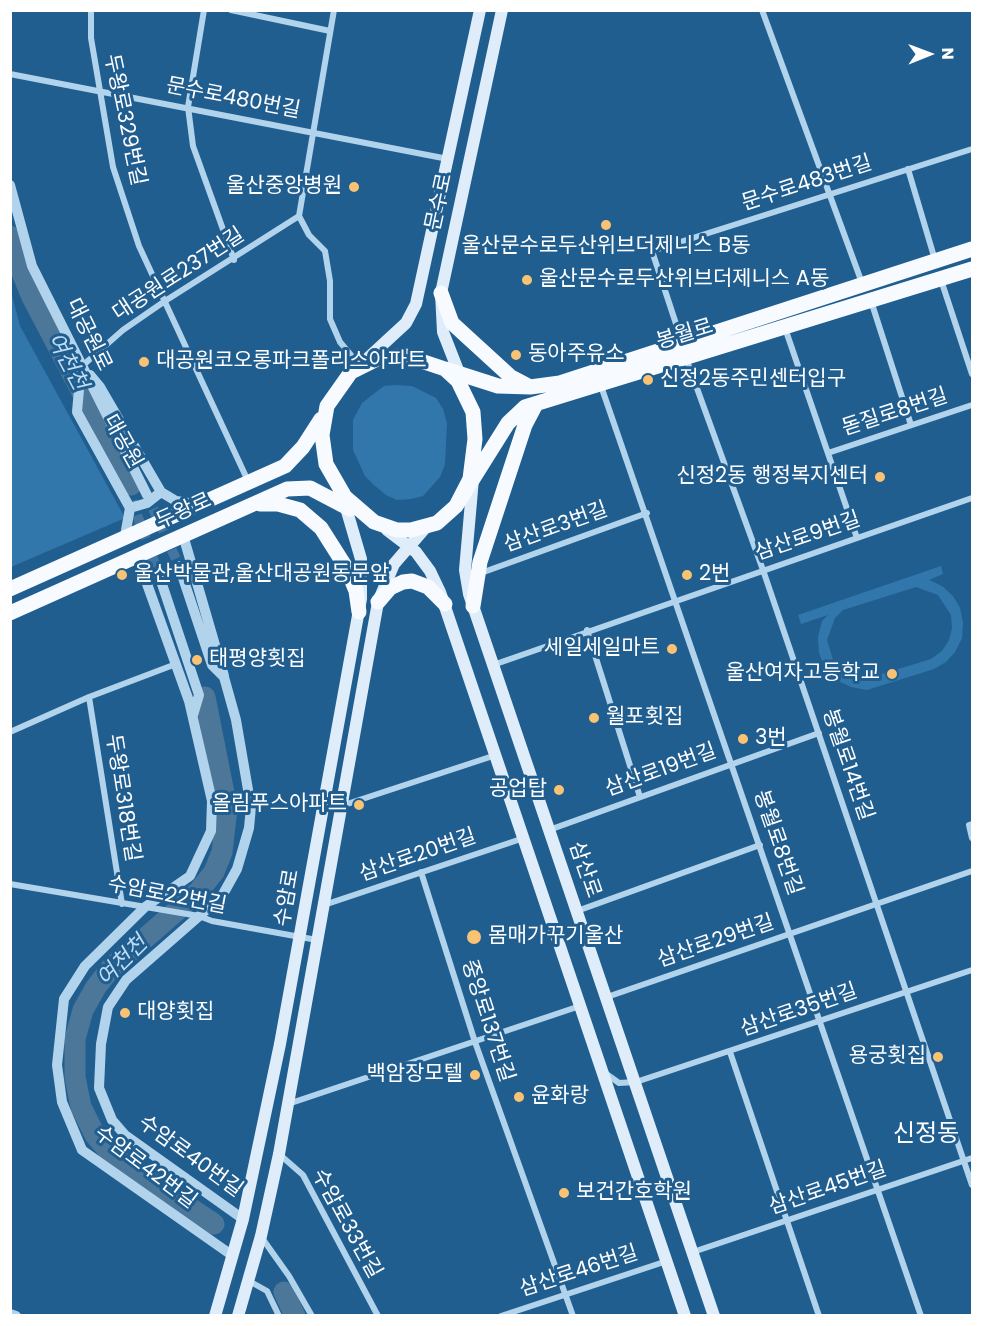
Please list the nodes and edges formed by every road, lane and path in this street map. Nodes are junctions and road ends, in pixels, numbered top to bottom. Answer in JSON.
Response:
{"nodes":[{"id":1,"x":90,"y":10,"type":"edge"},
{"id":2,"x":204,"y":10,"type":"edge"},
{"id":3,"x":231,"y":10,"type":"edge"},
{"id":4,"x":334,"y":10,"type":"edge"},
{"id":5,"x":480,"y":10,"type":"edge"},
{"id":6,"x":502,"y":10,"type":"edge"},
{"id":7,"x":762,"y":10,"type":"edge"},
{"id":8,"x":330,"y":31,"type":"junction"},
{"id":9,"x":10,"y":74,"type":"edge"},
{"id":10,"x":99,"y":89,"type":"junction"},
{"id":11,"x":188,"y":107,"type":"junction"},
{"id":12,"x":313,"y":131,"type":"junction"},
{"id":13,"x":972,"y":149,"type":"edge"},
{"id":14,"x":448,"y":159,"type":"junction"},
{"id":15,"x":908,"y":169,"type":"junction"},
{"id":16,"x":10,"y":185,"type":"edge"},
{"id":17,"x":828,"y":194,"type":"junction"},
{"id":18,"x":299,"y":216,"type":"junction"},
{"id":19,"x":972,"y":249,"type":"edge"},
{"id":20,"x":652,"y":251,"type":"joint"},
{"id":21,"x":234,"y":260,"type":"junction"},
{"id":22,"x":935,"y":261,"type":"junction"},
{"id":23,"x":972,"y":269,"type":"edge"},
{"id":24,"x":940,"y":279,"type":"junction"},
{"id":25,"x":862,"y":284,"type":"junction"},
{"id":26,"x":441,"y":293,"type":"junction"},
{"id":27,"x":871,"y":300,"type":"junction"},
{"id":28,"x":165,"y":301,"type":"junction"},
{"id":29,"x":784,"y":327,"type":"junction"},
{"id":30,"x":684,"y":350,"type":"junction"},
{"id":31,"x":360,"y":366,"type":"junction"},
{"id":32,"x":81,"y":367,"type":"junction"},
{"id":33,"x":452,"y":371,"type":"junction"},
{"id":34,"x":972,"y":374,"type":"edge"},
{"id":35,"x":578,"y":383,"type":"junction"},
{"id":36,"x":600,"y":383,"type":"junction"},
{"id":37,"x":530,"y":387,"type":"junction"},
{"id":38,"x":537,"y":403,"type":"junction"},
{"id":39,"x":972,"y":405,"type":"edge"},
{"id":40,"x":327,"y":406,"type":"junction"},
{"id":41,"x":911,"y":425,"type":"junction"},
{"id":42,"x":828,"y":453,"type":"junction"},
{"id":43,"x":474,"y":466,"type":"junction"},
{"id":44,"x":248,"y":482,"type":"junction"},
{"id":45,"x":473,"y":483,"type":"junction"},
{"id":46,"x":337,"y":486,"type":"junction"},
{"id":47,"x":161,"y":492,"type":"junction"},
{"id":48,"x":147,"y":495,"type":"tunnel mouth"},
{"id":49,"x":972,"y":498,"type":"edge"},
{"id":50,"x":198,"y":504,"type":"junction"},
{"id":51,"x":131,"y":505,"type":"junction"},
{"id":52,"x":251,"y":505,"type":"junction"},
{"id":53,"x":456,"y":506,"type":"junction"},
{"id":54,"x":346,"y":507,"type":"junction"},
{"id":55,"x":647,"y":513,"type":"junction"},
{"id":56,"x":374,"y":522,"type":"junction"},
{"id":57,"x":426,"y":527,"type":"junction"},
{"id":58,"x":125,"y":536,"type":"junction"},
{"id":59,"x":183,"y":536,"type":"junction"},
{"id":60,"x":857,"y":538,"type":"junction"},
{"id":61,"x":408,"y":545,"type":"junction"},
{"id":62,"x":137,"y":556,"type":"junction"},
{"id":63,"x":179,"y":566,"type":"tunnel mouth"},
{"id":64,"x":763,"y":570,"type":"junction"},
{"id":65,"x":476,"y":574,"type":"junction"},
{"id":66,"x":159,"y":575,"type":"tunnel mouth"},
{"id":67,"x":10,"y":590,"type":"edge"},
{"id":68,"x":676,"y":599,"type":"junction"},
{"id":69,"x":378,"y":602,"type":"junction"},
{"id":70,"x":445,"y":604,"type":"junction"},
{"id":71,"x":473,"y":606,"type":"junction"},
{"id":72,"x":359,"y":612,"type":"junction"},
{"id":73,"x":10,"y":613,"type":"edge"},
{"id":74,"x":587,"y":630,"type":"junction"},
{"id":75,"x":176,"y":664,"type":"junction"},
{"id":76,"x":493,"y":665,"type":"junction"},
{"id":77,"x":224,"y":677,"type":"junction"},
{"id":78,"x":89,"y":697,"type":"junction"},
{"id":79,"x":193,"y":717,"type":"junction"},
{"id":80,"x":10,"y":732,"type":"edge"},
{"id":81,"x":819,"y":733,"type":"junction"},
{"id":82,"x":496,"y":755,"type":"junction"},
{"id":83,"x":732,"y":763,"type":"junction"},
{"id":84,"x":640,"y":797,"type":"junction"},
{"id":85,"x":341,"y":807,"type":"junction"},
{"id":86,"x":972,"y":824,"type":"edge"},
{"id":87,"x":549,"y":830,"type":"junction"},
{"id":88,"x":524,"y":838,"type":"junction"},
{"id":89,"x":972,"y":838,"type":"edge"},
{"id":90,"x":760,"y":845,"type":"junction"},
{"id":91,"x":972,"y":871,"type":"edge"},
{"id":92,"x":421,"y":872,"type":"junction"},
{"id":93,"x":10,"y":884,"type":"edge"},
{"id":94,"x":122,"y":904,"type":"junction"},
{"id":95,"x":877,"y":904,"type":"junction"},
{"id":96,"x":323,"y":905,"type":"junction"},
{"id":97,"x":146,"y":907,"type":"junction"},
{"id":98,"x":577,"y":911,"type":"junction"},
{"id":99,"x":199,"y":916,"type":"junction"},
{"id":100,"x":790,"y":934,"type":"junction"},
{"id":101,"x":300,"y":937,"type":"junction"},
{"id":102,"x":317,"y":940,"type":"junction"},
{"id":103,"x":972,"y":970,"type":"edge"},
{"id":104,"x":907,"y":992,"type":"junction"},
{"id":105,"x":607,"y":998,"type":"junction"},
{"id":106,"x":581,"y":1005,"type":"junction"},
{"id":107,"x":820,"y":1021,"type":"junction"},
{"id":108,"x":475,"y":1042,"type":"junction"},
{"id":109,"x":730,"y":1052,"type":"junction"},
{"id":110,"x":603,"y":1070,"type":"junction"},
{"id":111,"x":636,"y":1083,"type":"junction"},
{"id":112,"x":288,"y":1105,"type":"junction"},
{"id":113,"x":279,"y":1154,"type":"junction"},
{"id":114,"x":972,"y":1158,"type":"edge"},
{"id":115,"x":964,"y":1161,"type":"junction"},
{"id":116,"x":972,"y":1185,"type":"edge"},
{"id":117,"x":878,"y":1190,"type":"junction"},
{"id":118,"x":243,"y":1219,"type":"junction"},
{"id":119,"x":788,"y":1220,"type":"junction"},
{"id":120,"x":261,"y":1236,"type":"junction"},
{"id":121,"x":693,"y":1252,"type":"junction"},
{"id":122,"x":233,"y":1256,"type":"junction"},
{"id":123,"x":667,"y":1261,"type":"junction"},
{"id":124,"x":249,"y":1281,"type":"junction"},
{"id":125,"x":565,"y":1294,"type":"junction"},
{"id":126,"x":10,"y":1314,"type":"edge"},
{"id":127,"x":16,"y":1316,"type":"edge"},
{"id":128,"x":215,"y":1316,"type":"edge"},
{"id":129,"x":238,"y":1316,"type":"edge"},
{"id":130,"x":279,"y":1316,"type":"edge"},
{"id":131,"x":312,"y":1316,"type":"edge"},
{"id":132,"x":378,"y":1316,"type":"edge"},
{"id":133,"x":501,"y":1316,"type":"edge"},
{"id":134,"x":573,"y":1316,"type":"edge"},
{"id":135,"x":685,"y":1316,"type":"edge"},
{"id":136,"x":714,"y":1316,"type":"edge"},
{"id":137,"x":819,"y":1316,"type":"edge"},
{"id":138,"x":921,"y":1316,"type":"edge"}],
"edges":[{"from":1,"to":10,"type":"street","name":"두왕로329번길"},
{"from":2,"to":11,"type":"street"},
{"from":3,"to":8,"type":"street"},
{"from":4,"to":8,"type":"street"},
{"from":5,"to":14,"type":"main road","name":"문수로"},
{"from":6,"to":26,"type":"main road","name":"문수로"},
{"from":7,"to":17,"type":"street"},
{"from":8,"to":12,"type":"street"},
{"from":9,"to":10,"type":"street","name":"문수로480번길"},
{"from":10,"to":11,"type":"street","name":"문수로480번길"},
{"from":10,"to":28,"type":"street","name":"두왕로329번길"},
{"from":11,"to":12,"type":"street","name":"문수로480번길"},
{"from":11,"to":21,"type":"street"},
{"from":12,"to":14,"type":"street","name":"문수로480번길"},
{"from":12,"to":18,"type":"street"},
{"from":13,"to":15,"type":"street","name":"문수로483번길"},
{"from":14,"to":31,"type":"main road","name":"문수로"},
{"from":15,"to":17,"type":"street","name":"문수로483번길"},
{"from":15,"to":22,"type":"street"},
{"from":16,"to":32,"type":"street","name":"대공원로"},
{"from":17,"to":20,"type":"street","name":"문수로483번길"},
{"from":17,"to":25,"type":"street"},
{"from":18,"to":21,"type":"street","name":"대공원로237번길"},
{"from":18,"to":31,"type":"street"},
{"from":19,"to":22,"type":"main road"},
{"from":20,"to":30,"type":"street","name":"봉월로14번길"},
{"from":21,"to":28,"type":"street","name":"대공원로237번길"},
{"from":22,"to":25,"type":"main road"},
{"from":23,"to":24,"type":"main road","name":"봉월로"},
{"from":24,"to":27,"type":"main road","name":"봉월로"},
{"from":24,"to":34,"type":"street"},
{"from":25,"to":30,"type":"main road"},
{"from":26,"to":33,"type":"main road","name":"문수로"},
{"from":26,"to":37,"type":"main road"},
{"from":27,"to":29,"type":"main road","name":"봉월로"},
{"from":27,"to":41,"type":"street"},
{"from":28,"to":32,"type":"street","name":"대공원로237번길"},
{"from":28,"to":44,"type":"street","name":"두왕로329번길"},
{"from":29,"to":30,"type":"main road","name":"봉월로"},
{"from":29,"to":42,"type":"street"},
{"from":30,"to":35,"type":"main road"},
{"from":30,"to":36,"type":"main road","name":"봉월로"},
{"from":30,"to":64,"type":"street","name":"봉월로14번길"},
{"from":31,"to":33,"type":"main road"},
{"from":31,"to":40,"type":"main road"},
{"from":32,"to":47,"type":"street"},
{"from":32,"to":48,"type":"street","name":"대공원로"},
{"from":32,"to":51,"type":"street"},
{"from":33,"to":37,"type":"main road","name":"봉월로"},
{"from":33,"to":43,"type":"main road"},
{"from":35,"to":36,"type":"main road","name":"봉월로"},
{"from":35,"to":37,"type":"main road","name":"봉월로"},
{"from":35,"to":38,"type":"main road","name":"봉월로"},
{"from":36,"to":55,"type":"street","name":"봉월로8번길"},
{"from":38,"to":45,"type":"main road","name":"봉월로"},
{"from":38,"to":65,"type":"main road"},
{"from":39,"to":41,"type":"street","name":"돋질로8번길"},
{"from":40,"to":44,"type":"main road"},
{"from":40,"to":46,"type":"main road"},
{"from":41,"to":42,"type":"street","name":"돋질로8번길"},
{"from":42,"to":60,"type":"street"},
{"from":43,"to":45,"type":"main road","name":"삼산로"},
{"from":43,"to":53,"type":"main road"},
{"from":44,"to":50,"type":"main road"},
{"from":45,"to":53,"type":"main road","name":"봉월로"},
{"from":45,"to":71,"type":"main road","name":"삼산로"},
{"from":46,"to":54,"type":"main road","name":"수암로"},
{"from":46,"to":56,"type":"main road"},
{"from":47,"to":50,"type":"street"},
{"from":47,"to":51,"type":"street"},
{"from":49,"to":60,"type":"street","name":"삼산로9번길"},
{"from":50,"to":58,"type":"main road"},
{"from":51,"to":58,"type":"street"},
{"from":52,"to":54,"type":"main road","name":"두왕로"},
{"from":52,"to":59,"type":"main road","name":"두왕로"},
{"from":52,"to":72,"type":"main road"},
{"from":53,"to":57,"type":"main road"},
{"from":54,"to":56,"type":"main road","name":"두왕로"},
{"from":54,"to":72,"type":"main road","name":"수암로"},
{"from":55,"to":65,"type":"street","name":"삼산로3번길"},
{"from":55,"to":68,"type":"street","name":"봉월로8번길"},
{"from":56,"to":57,"type":"main road"},
{"from":56,"to":61,"type":"main road"},
{"from":57,"to":61,"type":"main road","name":"수암로"},
{"from":58,"to":67,"type":"main road"},
{"from":59,"to":62,"type":"main road","name":"두왕로"},
{"from":59,"to":77,"type":"street","name":"수암로40번길"},
{"from":60,"to":64,"type":"street","name":"삼산로9번길"},
{"from":61,"to":69,"type":"main road","name":"수암로"},
{"from":61,"to":70,"type":"main road"},
{"from":62,"to":73,"type":"main road","name":"두왕로"},
{"from":62,"to":75,"type":"street","name":"수암로42번길"},
{"from":63,"to":77,"type":"street"},
{"from":64,"to":68,"type":"street","name":"삼산로9번길"},
{"from":64,"to":81,"type":"street","name":"봉월로14번길"},
{"from":65,"to":71,"type":"main road"},
{"from":66,"to":79,"type":"street"},
{"from":68,"to":74,"type":"street","name":"삼산로9번길"},
{"from":68,"to":83,"type":"street","name":"봉월로8번길"},
{"from":69,"to":70,"type":"main road"},
{"from":69,"to":85,"type":"main road","name":"수암로"},
{"from":70,"to":82,"type":"main road"},
{"from":71,"to":76,"type":"main road","name":"삼산로"},
{"from":72,"to":101,"type":"main road","name":"수암로"},
{"from":74,"to":76,"type":"street","name":"삼산로9번길"},
{"from":74,"to":84,"type":"street"},
{"from":75,"to":78,"type":"street"},
{"from":75,"to":79,"type":"street","name":"수암로42번길"},
{"from":76,"to":87,"type":"main road","name":"삼산로"},
{"from":77,"to":99,"type":"street","name":"수암로40번길"},
{"from":78,"to":80,"type":"street"},
{"from":78,"to":94,"type":"street","name":"두왕로318번길"},
{"from":79,"to":97,"type":"street","name":"수암로42번길"},
{"from":81,"to":83,"type":"street","name":"삼산로19번길"},
{"from":81,"to":95,"type":"street","name":"봉월로14번길"},
{"from":82,"to":85,"type":"street"},
{"from":82,"to":88,"type":"main road"},
{"from":83,"to":84,"type":"street","name":"삼산로19번길"},
{"from":83,"to":90,"type":"street","name":"봉월로8번길"},
{"from":84,"to":87,"type":"street","name":"삼산로19번길"},
{"from":85,"to":96,"type":"main road","name":"수암로"},
{"from":86,"to":89,"type":"street"},
{"from":87,"to":98,"type":"main road","name":"삼산로"},
{"from":88,"to":92,"type":"street","name":"삼산로20번길"},
{"from":88,"to":106,"type":"main road"},
{"from":90,"to":98,"type":"street"},
{"from":90,"to":100,"type":"street","name":"봉월로8번길"},
{"from":91,"to":95,"type":"street","name":"삼산로29번길"},
{"from":92,"to":96,"type":"street","name":"삼산로20번길"},
{"from":92,"to":108,"type":"street","name":"중앙로137번길"},
{"from":93,"to":94,"type":"street","name":"수암로22번길"},
{"from":94,"to":97,"type":"street","name":"수암로22번길"},
{"from":95,"to":100,"type":"street","name":"삼산로29번길"},
{"from":95,"to":104,"type":"street","name":"봉월로14번길"},
{"from":96,"to":102,"type":"main road","name":"수암로"},
{"from":97,"to":99,"type":"street","name":"수암로22번길"},
{"from":97,"to":122,"type":"street","name":"수암로42번길"},
{"from":98,"to":105,"type":"main road","name":"삼산로"},
{"from":99,"to":101,"type":"street","name":"수암로22번길"},
{"from":99,"to":118,"type":"street","name":"수암로40번길"},
{"from":100,"to":105,"type":"street","name":"삼산로29번길"},
{"from":100,"to":107,"type":"street","name":"봉월로8번길"},
{"from":101,"to":102,"type":"street","name":"수암로22번길"},
{"from":101,"to":118,"type":"main road","name":"수암로"},
{"from":102,"to":112,"type":"main road","name":"수암로"},
{"from":103,"to":104,"type":"street","name":"삼산로35번길"},
{"from":104,"to":107,"type":"street","name":"삼산로35번길"},
{"from":104,"to":115,"type":"street","name":"봉월로14번길"},
{"from":105,"to":111,"type":"main road","name":"삼산로"},
{"from":106,"to":108,"type":"street"},
{"from":106,"to":110,"type":"main road"},
{"from":107,"to":109,"type":"street","name":"삼산로35번길"},
{"from":107,"to":117,"type":"street","name":"봉월로8번길"},
{"from":108,"to":112,"type":"street"},
{"from":108,"to":125,"type":"street","name":"중앙로137번길"},
{"from":109,"to":111,"type":"street","name":"삼산로35번길"},
{"from":109,"to":119,"type":"street"},
{"from":110,"to":111,"type":"street"},
{"from":110,"to":123,"type":"main road"},
{"from":111,"to":121,"type":"main road","name":"삼산로"},
{"from":112,"to":113,"type":"main road","name":"수암로"},
{"from":113,"to":120,"type":"main road","name":"수암로"},
{"from":113,"to":132,"type":"street","name":"수암로33번길"},
{"from":114,"to":115,"type":"street","name":"삼산로45번길"},
{"from":115,"to":116,"type":"street","name":"봉월로14번길"},
{"from":115,"to":117,"type":"street","name":"삼산로45번길"},
{"from":117,"to":119,"type":"street","name":"삼산로45번길"},
{"from":117,"to":138,"type":"street","name":"봉월로8번길"},
{"from":118,"to":122,"type":"main road","name":"수암로"},
{"from":119,"to":121,"type":"street","name":"삼산로45번길"},
{"from":119,"to":137,"type":"street"},
{"from":120,"to":124,"type":"main road","name":"수암로"},
{"from":120,"to":131,"type":"street"},
{"from":121,"to":136,"type":"main road","name":"삼산로"},
{"from":122,"to":128,"type":"main road","name":"수암로"},
{"from":123,"to":125,"type":"street","name":"삼산로46번길"},
{"from":123,"to":135,"type":"main road"},
{"from":124,"to":129,"type":"main road","name":"수암로"},
{"from":124,"to":130,"type":"street"},
{"from":125,"to":133,"type":"street","name":"삼산로46번길"},
{"from":125,"to":134,"type":"street","name":"중앙로137번길"},
{"from":126,"to":127,"type":"street"}]}
